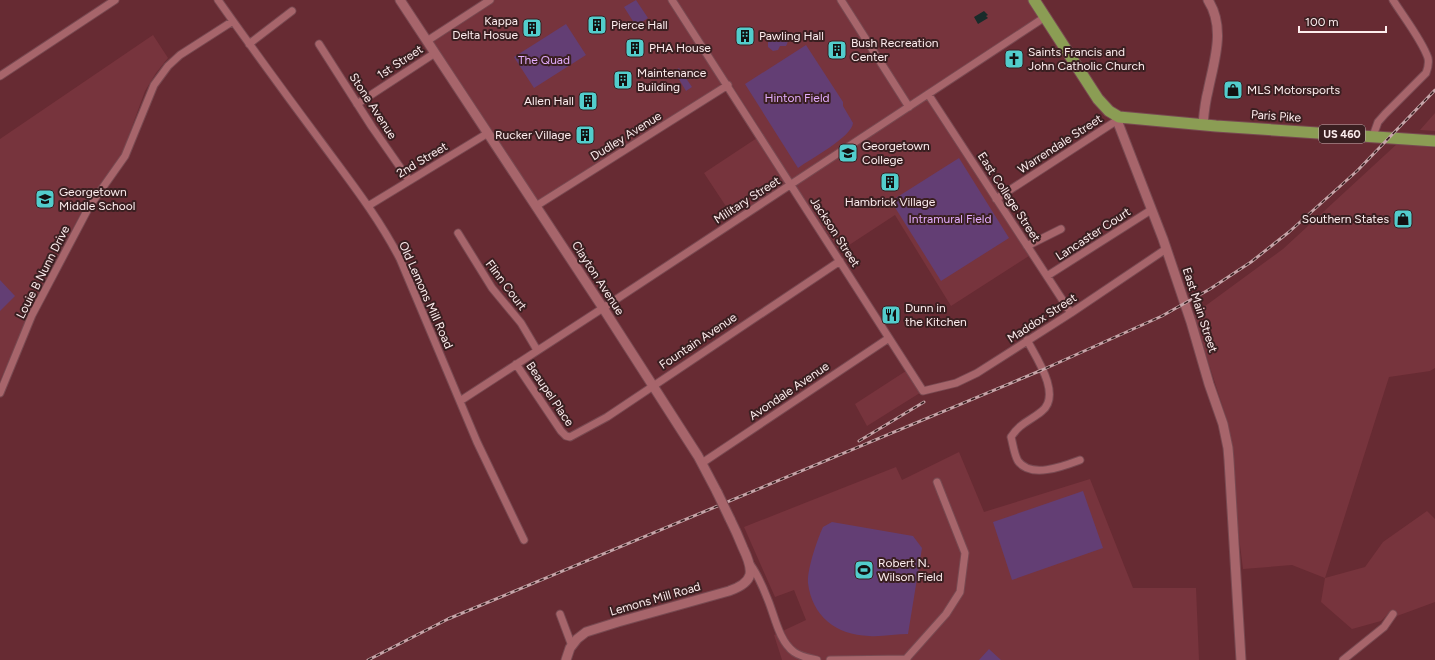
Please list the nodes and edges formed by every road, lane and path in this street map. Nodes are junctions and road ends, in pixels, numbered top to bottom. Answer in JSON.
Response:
{"nodes":[{"id":1,"x":115,"y":0,"type":"edge"},
{"id":2,"x":218,"y":0,"type":"edge"},
{"id":3,"x":400,"y":0,"type":"edge"},
{"id":4,"x":490,"y":0,"type":"edge"},
{"id":5,"x":672,"y":0,"type":"edge"},
{"id":6,"x":841,"y":0,"type":"edge"},
{"id":7,"x":1034,"y":0,"type":"edge"},
{"id":8,"x":1208,"y":0,"type":"edge"},
{"id":9,"x":1393,"y":0,"type":"edge"},
{"id":10,"x":292,"y":11,"type":"dead end"},
{"id":11,"x":1045,"y":17,"type":"junction"},
{"id":12,"x":232,"y":21,"type":"junction"},
{"id":13,"x":427,"y":41,"type":"junction"},
{"id":14,"x":249,"y":44,"type":"junction"},
{"id":15,"x":319,"y":44,"type":"dead end"},
{"id":16,"x":435,"y":53,"type":"junction"},
{"id":17,"x":0,"y":76,"type":"edge"},
{"id":18,"x":728,"y":85,"type":"junction"},
{"id":19,"x":928,"y":94,"type":"junction"},
{"id":20,"x":357,"y":104,"type":"junction"},
{"id":21,"x":909,"y":107,"type":"junction"},
{"id":22,"x":1115,"y":118,"type":"junction"},
{"id":23,"x":1202,"y":124,"type":"junction"},
{"id":24,"x":488,"y":133,"type":"junction"},
{"id":25,"x":1373,"y":136,"type":"junction"},
{"id":26,"x":1435,"y":141,"type":"edge"},
{"id":27,"x":409,"y":180,"type":"junction"},
{"id":28,"x":791,"y":184,"type":"junction"},
{"id":29,"x":996,"y":199,"type":"junction"},
{"id":30,"x":368,"y":206,"type":"junction"},
{"id":31,"x":536,"y":206,"type":"junction"},
{"id":32,"x":1151,"y":210,"type":"junction"},
{"id":33,"x":1061,"y":229,"type":"dead end"},
{"id":34,"x":458,"y":233,"type":"dead end"},
{"id":35,"x":1027,"y":246,"type":"junction"},
{"id":36,"x":1166,"y":249,"type":"junction"},
{"id":37,"x":840,"y":261,"type":"junction"},
{"id":38,"x":1047,"y":276,"type":"junction"},
{"id":39,"x":603,"y":308,"type":"junction"},
{"id":40,"x":1071,"y":313,"type":"junction"},
{"id":41,"x":889,"y":338,"type":"junction"},
{"id":42,"x":1027,"y":340,"type":"junction"},
{"id":43,"x":537,"y":350,"type":"junction"},
{"id":44,"x":516,"y":364,"type":"junction"},
{"id":45,"x":652,"y":386,"type":"junction"},
{"id":46,"x":923,"y":391,"type":"joint"},
{"id":47,"x":0,"y":393,"type":"edge"},
{"id":48,"x":460,"y":400,"type":"junction"},
{"id":49,"x":567,"y":437,"type":"joint"},
{"id":50,"x":1080,"y":460,"type":"dead end"},
{"id":51,"x":702,"y":463,"type":"junction"},
{"id":52,"x":937,"y":482,"type":"dead end"},
{"id":53,"x":524,"y":540,"type":"dead end"},
{"id":54,"x":750,"y":564,"type":"junction"},
{"id":55,"x":560,"y":614,"type":"dead end"},
{"id":56,"x":1393,"y":614,"type":"dead end"},
{"id":57,"x":572,"y":646,"type":"junction"},
{"id":58,"x":906,"y":659,"type":"edge"},
{"id":59,"x":566,"y":660,"type":"edge"},
{"id":60,"x":817,"y":660,"type":"edge"},
{"id":61,"x":830,"y":660,"type":"edge"},
{"id":62,"x":836,"y":660,"type":"edge"},
{"id":63,"x":1241,"y":660,"type":"edge"},
{"id":64,"x":1343,"y":660,"type":"edge"}],
"edges":[{"from":1,"to":17,"type":"street"},
{"from":2,"to":12,"type":"street","name":"Old Lemons Mill Road"},
{"from":3,"to":13,"type":"street","name":"Clayton Avenue"},
{"from":4,"to":13,"type":"street"},
{"from":5,"to":18,"type":"street","name":"Jackson Street"},
{"from":6,"to":21,"type":"street"},
{"from":7,"to":11,"type":"main road","name":"East Main Street","number":"US 460"},
{"from":8,"to":23,"type":"street"},
{"from":9,"to":25,"type":"street"},
{"from":10,"to":14,"type":"street"},
{"from":11,"to":19,"type":"street","name":"Military Street"},
{"from":11,"to":22,"type":"main road","name":"East Main Street","number":"US 460"},
{"from":12,"to":14,"type":"street","name":"Old Lemons Mill Road"},
{"from":12,"to":47,"type":"street","name":"Louie B Nunn Drive"},
{"from":13,"to":16,"type":"street","name":"Clayton Avenue"},
{"from":14,"to":30,"type":"street","name":"Old Lemons Mill Road"},
{"from":15,"to":20,"type":"street","name":"Stone Avenue"},
{"from":16,"to":20,"type":"street","name":"1st Street"},
{"from":16,"to":24,"type":"street","name":"Clayton Avenue"},
{"from":18,"to":28,"type":"street","name":"Jackson Street"},
{"from":18,"to":31,"type":"street","name":"Dudley Avenue"},
{"from":19,"to":21,"type":"street","name":"Military Street"},
{"from":19,"to":29,"type":"street","name":"East College Street"},
{"from":20,"to":27,"type":"street","name":"Stone Avenue"},
{"from":21,"to":28,"type":"street","name":"Military Street"},
{"from":22,"to":23,"type":"main road","name":"Paris Pike","number":"US 460"},
{"from":22,"to":29,"type":"street","name":"Warrendale Street"},
{"from":22,"to":32,"type":"street","name":"East Main Street"},
{"from":23,"to":25,"type":"main road","name":"Paris Pike","number":"US 460"},
{"from":24,"to":27,"type":"street","name":"2nd Street"},
{"from":24,"to":31,"type":"street","name":"Clayton Avenue"},
{"from":25,"to":26,"type":"main road","name":"Paris Pike","number":"US 460"},
{"from":27,"to":30,"type":"street","name":"2nd Street"},
{"from":28,"to":37,"type":"street","name":"Jackson Street"},
{"from":28,"to":39,"type":"street","name":"Military Street"},
{"from":29,"to":35,"type":"street","name":"East College Street"},
{"from":30,"to":48,"type":"street","name":"Old Lemons Mill Road"},
{"from":31,"to":39,"type":"street","name":"Clayton Avenue"},
{"from":32,"to":36,"type":"street","name":"East Main Street"},
{"from":32,"to":38,"type":"street","name":"Lancaster Court"},
{"from":33,"to":35,"type":"street","name":"Lancaster Court"},
{"from":34,"to":43,"type":"street","name":"Flinn Court"},
{"from":35,"to":38,"type":"street","name":"East College Street"},
{"from":36,"to":40,"type":"street","name":"Maddox Street"},
{"from":36,"to":63,"type":"street","name":"East Main Street"},
{"from":37,"to":41,"type":"street","name":"Jackson Street"},
{"from":37,"to":45,"type":"street","name":"Fountain Avenue"},
{"from":38,"to":40,"type":"street","name":"East College Street"},
{"from":39,"to":43,"type":"street","name":"Military Street"},
{"from":39,"to":45,"type":"street","name":"Clayton Avenue"},
{"from":40,"to":42,"type":"street","name":"Maddox Street"},
{"from":41,"to":46,"type":"street","name":"Jackson Street"},
{"from":41,"to":51,"type":"street","name":"Avondale Avenue"},
{"from":42,"to":46,"type":"street","name":"Maddox Street"},
{"from":42,"to":50,"type":"street"},
{"from":43,"to":44,"type":"street","name":"Military Street"},
{"from":44,"to":48,"type":"street","name":"Military Street"},
{"from":44,"to":49,"type":"street","name":"Beaupel Place"},
{"from":45,"to":49,"type":"street","name":"Fountain Avenue"},
{"from":45,"to":51,"type":"street","name":"Clayton Avenue"},
{"from":48,"to":53,"type":"street","name":"Old Lemons Mill Road"},
{"from":51,"to":54,"type":"street","name":"Clayton Avenue","bridge":true},
{"from":52,"to":58,"type":"street"},
{"from":54,"to":57,"type":"street","name":"Lemons Mill Road"},
{"from":54,"to":60,"type":"street"},
{"from":55,"to":57,"type":"street"},
{"from":56,"to":64,"type":"street"},
{"from":57,"to":59,"type":"street","name":"Lemons Mill Road"},
{"from":58,"to":62,"type":"street"},
{"from":61,"to":62,"type":"street"}]}
